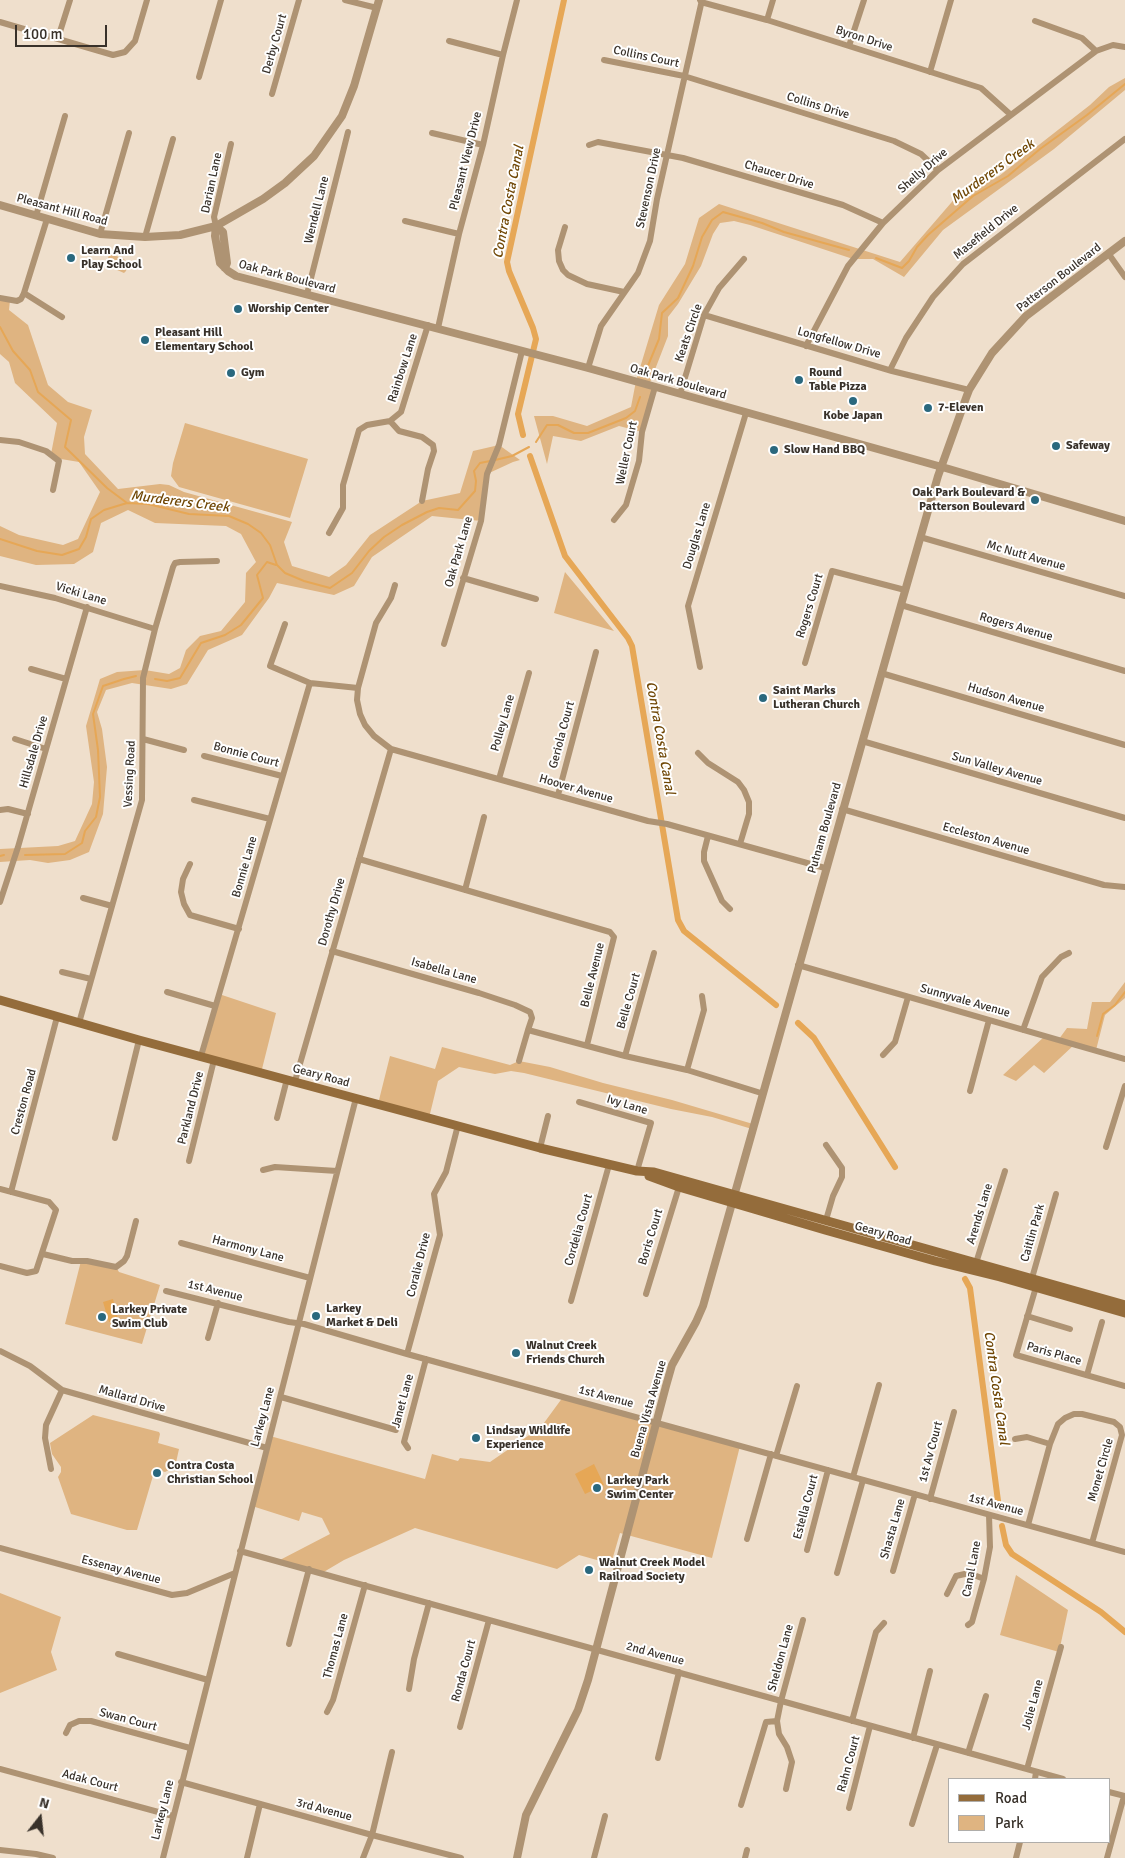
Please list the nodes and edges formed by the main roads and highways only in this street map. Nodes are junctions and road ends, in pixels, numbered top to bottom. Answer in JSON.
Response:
{"nodes":[{"id":1,"x":0,"y":1000,"type":"edge"},
{"id":2,"x":637,"y":1171,"type":"junction"},
{"id":3,"x":733,"y":1199,"type":"junction"},
{"id":4,"x":1125,"y":1304,"type":"edge"},
{"id":5,"x":1125,"y":1314,"type":"edge"}],
"edges":[{"from":1,"to":2,"type":"main road","name":"Geary Road"},
{"from":2,"to":3,"type":"main road","name":"Geary Road"},
{"from":2,"to":3,"type":"main road","name":"Geary Road"},
{"from":3,"to":4,"type":"main road","name":"Geary Road"},
{"from":3,"to":5,"type":"main road","name":"Geary Road"}]}
